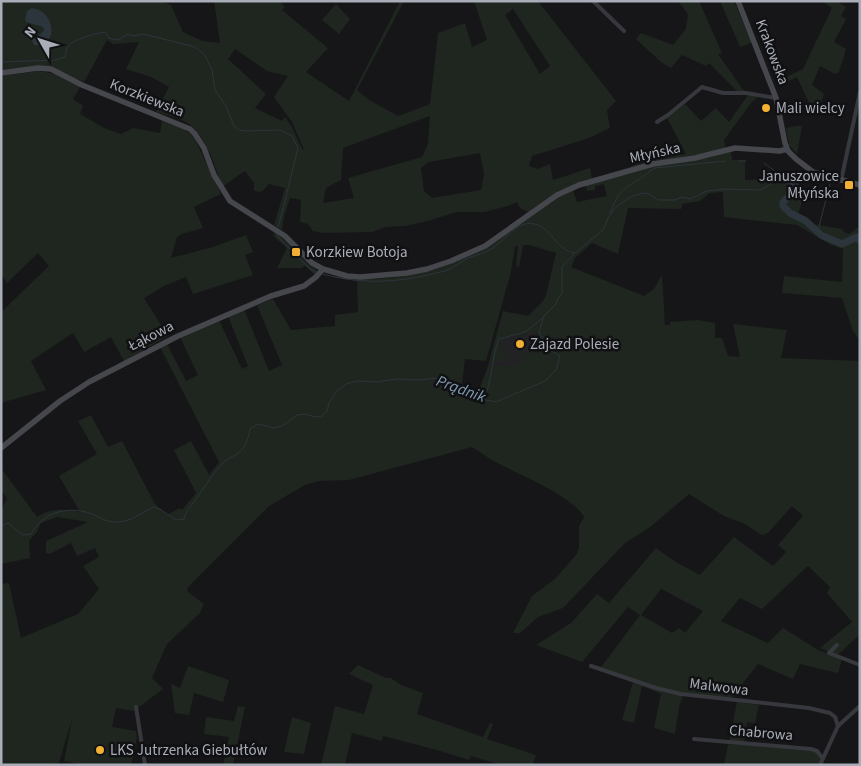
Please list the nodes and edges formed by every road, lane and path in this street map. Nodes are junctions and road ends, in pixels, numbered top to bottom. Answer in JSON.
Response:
{"nodes":[{"id":1,"x":593,"y":1,"type":"edge"},
{"id":2,"x":738,"y":1,"type":"edge"},
{"id":3,"x":624,"y":32,"type":"dead end"},
{"id":4,"x":1,"y":73,"type":"edge"},
{"id":5,"x":860,"y":92,"type":"edge"},
{"id":6,"x":776,"y":98,"type":"junction"},
{"id":7,"x":657,"y":122,"type":"dead end"},
{"id":8,"x":787,"y":149,"type":"junction"},
{"id":9,"x":841,"y":181,"type":"junction"},
{"id":10,"x":860,"y":185,"type":"edge"},
{"id":11,"x":534,"y":210,"type":"joint"},
{"id":12,"x":323,"y":269,"type":"junction"},
{"id":13,"x":1,"y":448,"type":"edge"},
{"id":14,"x":837,"y":645,"type":"dead end"},
{"id":15,"x":859,"y":664,"type":"edge"},
{"id":16,"x":591,"y":666,"type":"dead end"},
{"id":17,"x":860,"y":706,"type":"edge"},
{"id":18,"x":136,"y":707,"type":"dead end"},
{"id":19,"x":838,"y":726,"type":"junction"},
{"id":20,"x":694,"y":739,"type":"dead end"},
{"id":21,"x":823,"y":759,"type":"junction"},
{"id":22,"x":145,"y":765,"type":"edge"},
{"id":23,"x":820,"y":765,"type":"edge"}],
"edges":[{"from":1,"to":3,"type":"street"},
{"from":2,"to":6,"type":"street","name":"Krakowska"},
{"from":4,"to":12,"type":"street","name":"Korzkiewska"},
{"from":5,"to":9,"type":"street"},
{"from":6,"to":7,"type":"street"},
{"from":6,"to":8,"type":"street","name":"Krakowska"},
{"from":8,"to":9,"type":"street"},
{"from":8,"to":11,"type":"street","name":"Młyńska"},
{"from":9,"to":10,"type":"street"},
{"from":11,"to":12,"type":"street","name":"Korzkiewska"},
{"from":12,"to":13,"type":"street","name":"Łąkowa"},
{"from":14,"to":15,"type":"street"},
{"from":16,"to":19,"type":"street","name":"Malwowa"},
{"from":17,"to":19,"type":"street"},
{"from":18,"to":22,"type":"street"},
{"from":19,"to":21,"type":"street"},
{"from":20,"to":21,"type":"street","name":"Chabrowa"},
{"from":21,"to":23,"type":"street"}]}
